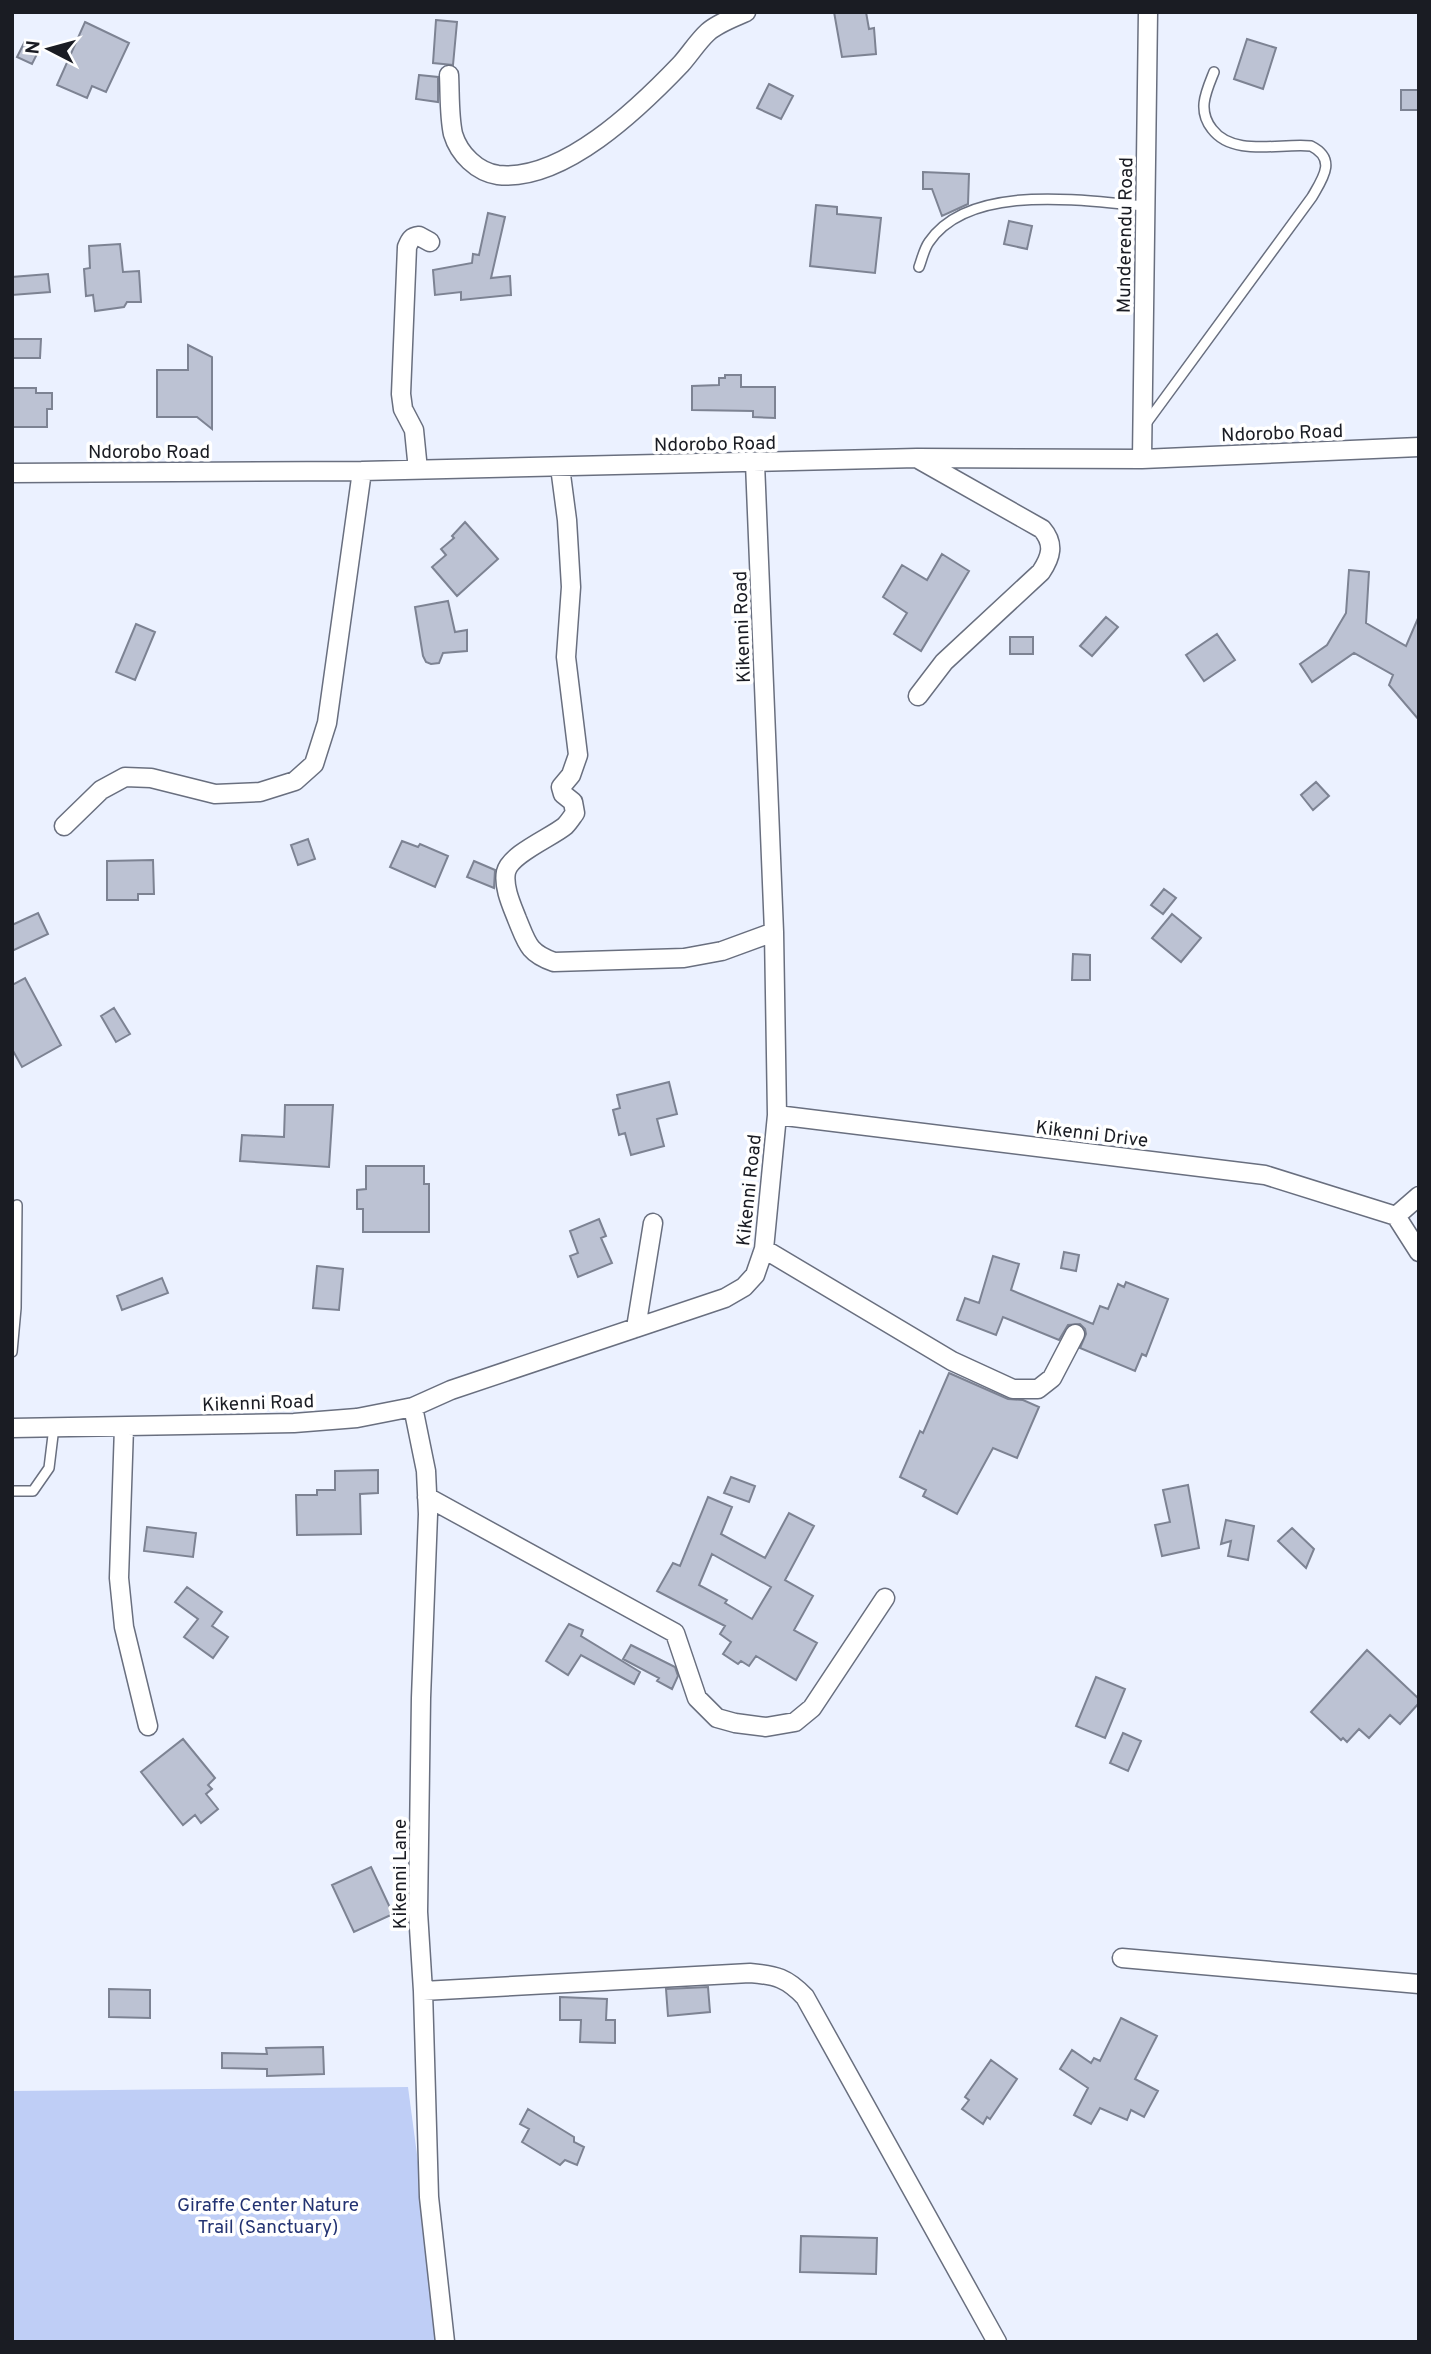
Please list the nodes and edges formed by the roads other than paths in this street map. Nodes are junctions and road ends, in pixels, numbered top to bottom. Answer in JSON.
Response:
{"nodes":[{"id":1,"x":746,"y":12,"type":"edge"},
{"id":2,"x":1148,"y":12,"type":"edge"},
{"id":3,"x":1214,"y":72,"type":"dead end"},
{"id":4,"x":449,"y":75,"type":"dead end"},
{"id":5,"x":1145,"y":206,"type":"junction"},
{"id":6,"x":430,"y":242,"type":"dead end"},
{"id":7,"x":919,"y":267,"type":"dead end"},
{"id":8,"x":1142,"y":429,"type":"junction"},
{"id":9,"x":1419,"y":447,"type":"edge"},
{"id":10,"x":917,"y":458,"type":"junction"},
{"id":11,"x":1142,"y":459,"type":"junction"},
{"id":12,"x":755,"y":463,"type":"junction"},
{"id":13,"x":560,"y":467,"type":"junction"},
{"id":14,"x":418,"y":470,"type":"junction"},
{"id":15,"x":362,"y":471,"type":"junction"},
{"id":16,"x":12,"y":473,"type":"edge"},
{"id":17,"x":918,"y":696,"type":"dead end"},
{"id":18,"x":64,"y":826,"type":"dead end"},
{"id":19,"x":774,"y":932,"type":"junction"},
{"id":20,"x":777,"y":1115,"type":"junction"},
{"id":21,"x":1419,"y":1196,"type":"edge"},
{"id":22,"x":17,"y":1205,"type":"dead end"},
{"id":23,"x":1396,"y":1216,"type":"junction"},
{"id":24,"x":653,"y":1223,"type":"dead end"},
{"id":25,"x":764,"y":1249,"type":"junction"},
{"id":26,"x":1419,"y":1252,"type":"edge"},
{"id":27,"x":636,"y":1328,"type":"junction"},
{"id":28,"x":1075,"y":1334,"type":"dead end"},
{"id":29,"x":12,"y":1352,"type":"edge"},
{"id":30,"x":413,"y":1406,"type":"junction"},
{"id":31,"x":54,"y":1427,"type":"junction"},
{"id":32,"x":124,"y":1427,"type":"junction"},
{"id":33,"x":12,"y":1428,"type":"edge"},
{"id":34,"x":12,"y":1491,"type":"edge"},
{"id":35,"x":427,"y":1497,"type":"junction"},
{"id":36,"x":885,"y":1598,"type":"dead end"},
{"id":37,"x":148,"y":1726,"type":"dead end"},
{"id":38,"x":1122,"y":1958,"type":"dead end"},
{"id":39,"x":1419,"y":1984,"type":"edge"},
{"id":40,"x":423,"y":1991,"type":"junction"},
{"id":41,"x":445,"y":2342,"type":"edge"},
{"id":42,"x":997,"y":2342,"type":"edge"}],
"edges":[{"from":1,"to":4,"type":"street"},
{"from":2,"to":5,"type":"street","name":"Munderendu Road"},
{"from":3,"to":8,"type":"lane"},
{"from":5,"to":7,"type":"lane"},
{"from":5,"to":8,"type":"street","name":"Munderendu Road"},
{"from":6,"to":14,"type":"street"},
{"from":8,"to":11,"type":"street","name":"Munderendu Road"},
{"from":9,"to":11,"type":"street","name":"Ndorobo Road"},
{"from":10,"to":11,"type":"street","name":"Ndorobo Road"},
{"from":10,"to":12,"type":"street","name":"Ndorobo Road"},
{"from":10,"to":17,"type":"street"},
{"from":12,"to":13,"type":"street","name":"Ndorobo Road"},
{"from":12,"to":19,"type":"street","name":"Kikenni Road"},
{"from":13,"to":14,"type":"street","name":"Ndorobo Road"},
{"from":13,"to":19,"type":"street"},
{"from":14,"to":15,"type":"street","name":"Ndorobo Road"},
{"from":15,"to":16,"type":"street","name":"Ndorobo Road"},
{"from":15,"to":18,"type":"street"},
{"from":19,"to":20,"type":"street","name":"Kikenni Road"},
{"from":20,"to":23,"type":"street","name":"Kikenni Drive"},
{"from":20,"to":25,"type":"street","name":"Kikenni Road"},
{"from":21,"to":23,"type":"street"},
{"from":22,"to":29,"type":"lane"},
{"from":23,"to":26,"type":"street"},
{"from":24,"to":27,"type":"street"},
{"from":25,"to":27,"type":"street","name":"Kikenni Road"},
{"from":25,"to":28,"type":"street"},
{"from":27,"to":30,"type":"street","name":"Kikenni Road"},
{"from":30,"to":32,"type":"street","name":"Kikenni Road"},
{"from":30,"to":35,"type":"street","name":"Kikenni Lane"},
{"from":31,"to":32,"type":"street","name":"Kikenni Road"},
{"from":31,"to":33,"type":"street","name":"Kikenni Road"},
{"from":31,"to":34,"type":"lane"},
{"from":32,"to":37,"type":"street"},
{"from":35,"to":36,"type":"street"},
{"from":35,"to":40,"type":"street","name":"Kikenni Lane"},
{"from":38,"to":39,"type":"street"},
{"from":40,"to":41,"type":"street","name":"Kikenni Lane"},
{"from":40,"to":42,"type":"street"}]}
